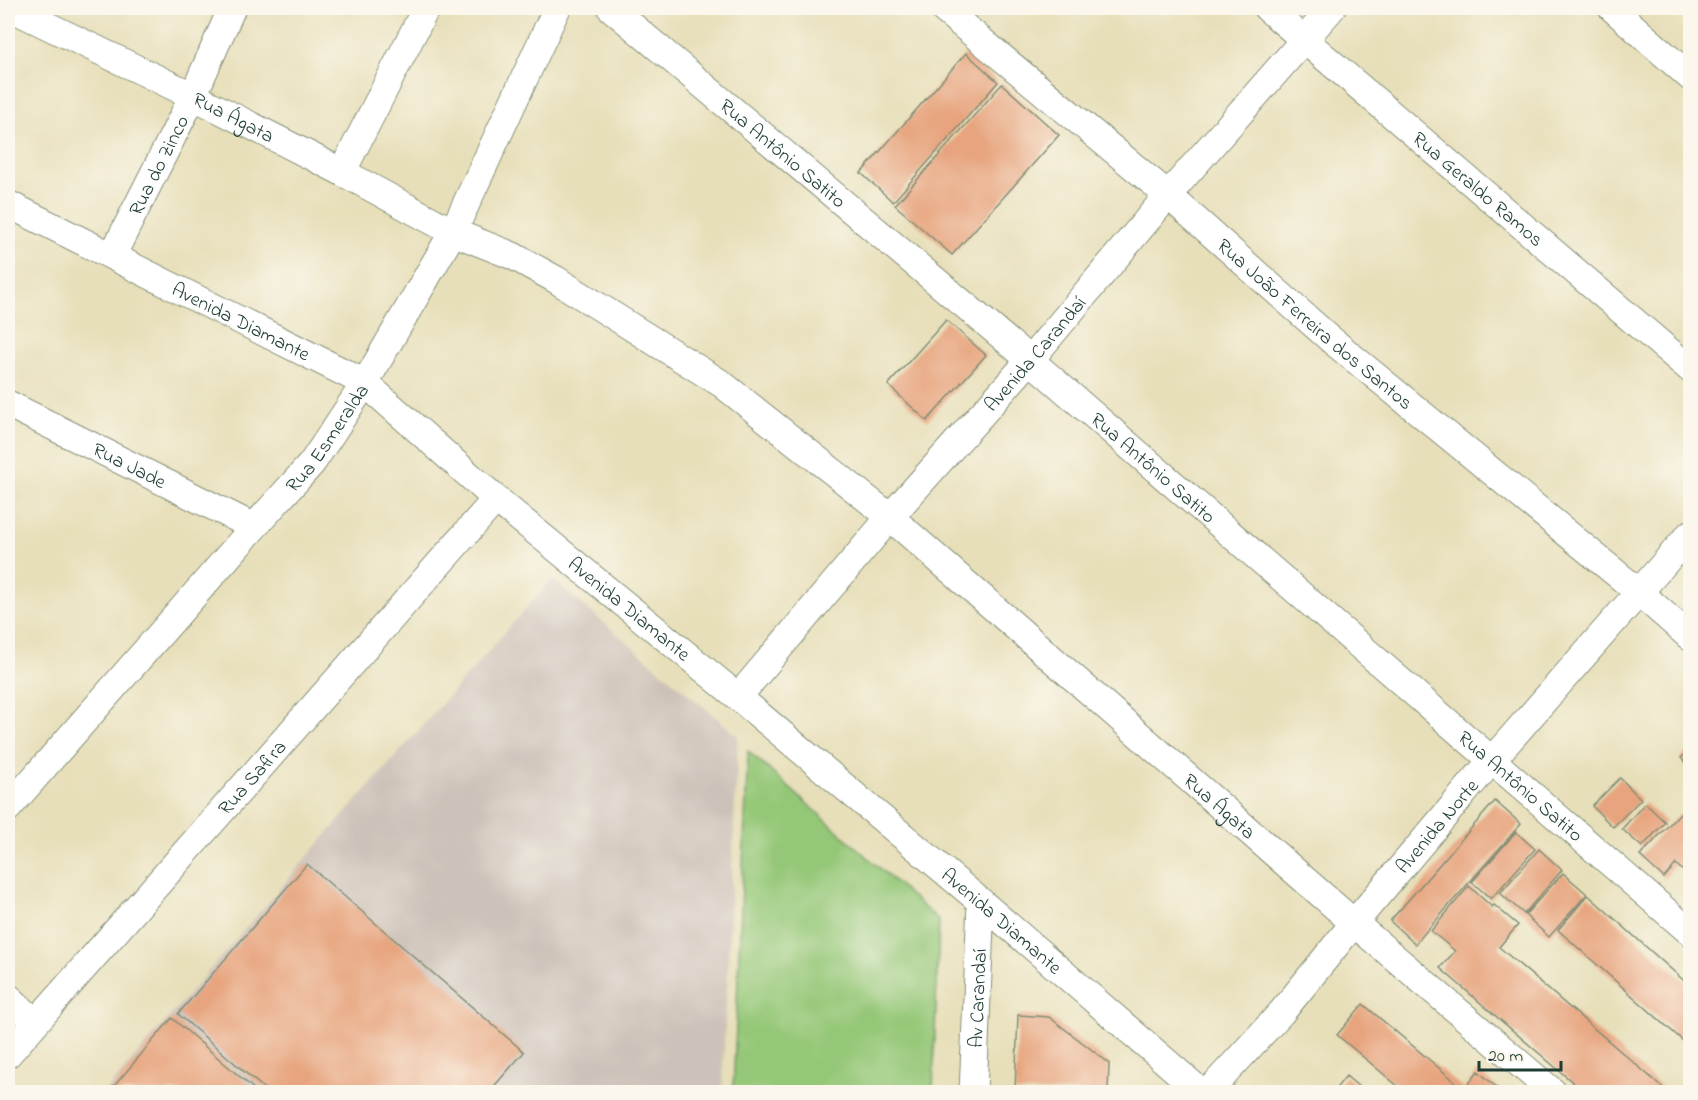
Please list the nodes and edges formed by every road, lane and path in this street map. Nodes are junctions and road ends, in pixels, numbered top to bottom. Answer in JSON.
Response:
{"nodes":[{"id":1,"x":11,"y":8,"type":"edge"},
{"id":2,"x":232,"y":8,"type":"edge"},
{"id":3,"x":426,"y":8,"type":"edge"},
{"id":4,"x":558,"y":8,"type":"edge"},
{"id":5,"x":611,"y":8,"type":"edge"},
{"id":6,"x":942,"y":8,"type":"edge"},
{"id":7,"x":1267,"y":8,"type":"edge"},
{"id":8,"x":1332,"y":8,"type":"edge"},
{"id":9,"x":1612,"y":8,"type":"edge"},
{"id":10,"x":1304,"y":40,"type":"junction"},
{"id":11,"x":1690,"y":77,"type":"edge"},
{"id":12,"x":193,"y":96,"type":"junction"},
{"id":13,"x":342,"y":172,"type":"junction"},
{"id":14,"x":1168,"y":195,"type":"junction"},
{"id":15,"x":8,"y":204,"type":"edge"},
{"id":16,"x":453,"y":232,"type":"junction"},
{"id":17,"x":112,"y":256,"type":"junction"},
{"id":18,"x":1030,"y":360,"type":"junction"},
{"id":19,"x":1690,"y":369,"type":"edge"},
{"id":20,"x":365,"y":383,"type":"junction"},
{"id":21,"x":8,"y":404,"type":"edge"},
{"id":22,"x":496,"y":499,"type":"junction"},
{"id":23,"x":890,"y":516,"type":"junction"},
{"id":24,"x":254,"y":527,"type":"junction"},
{"id":25,"x":1690,"y":534,"type":"edge"},
{"id":26,"x":1640,"y":593,"type":"junction"},
{"id":27,"x":1690,"y":638,"type":"edge"},
{"id":28,"x":738,"y":697,"type":"junction"},
{"id":29,"x":1492,"y":760,"type":"junction"},
{"id":30,"x":8,"y":808,"type":"edge"},
{"id":31,"x":981,"y":902,"type":"junction"},
{"id":32,"x":1354,"y":923,"type":"junction"},
{"id":33,"x":1690,"y":932,"type":"edge"},
{"id":34,"x":8,"y":998,"type":"edge"},
{"id":35,"x":35,"y":1022,"type":"junction"},
{"id":36,"x":8,"y":1054,"type":"edge"},
{"id":37,"x":973,"y":1092,"type":"edge"},
{"id":38,"x":1201,"y":1092,"type":"edge"},
{"id":39,"x":1208,"y":1092,"type":"edge"},
{"id":40,"x":1553,"y":1092,"type":"edge"}],
"edges":[{"from":1,"to":12,"type":"street","name":"Rua Ágata"},
{"from":2,"to":12,"type":"street","name":"Rua do Zinco"},
{"from":3,"to":13,"type":"street"},
{"from":4,"to":16,"type":"street","name":"Rua Esmeralda"},
{"from":5,"to":18,"type":"street","name":"Rua Antônio Satito"},
{"from":6,"to":14,"type":"street","name":"Rua João Ferreira dos Santos"},
{"from":7,"to":10,"type":"street","name":"Rua Geraldo Ramos"},
{"from":8,"to":10,"type":"street","name":"Avenida Carandaí"},
{"from":9,"to":11,"type":"street"},
{"from":10,"to":14,"type":"street","name":"Avenida Carandaí"},
{"from":10,"to":19,"type":"street","name":"Rua Geraldo Ramos"},
{"from":12,"to":13,"type":"street","name":"Rua Ágata"},
{"from":12,"to":17,"type":"street","name":"Rua do Zinco"},
{"from":13,"to":16,"type":"street","name":"Rua Ágata"},
{"from":14,"to":18,"type":"street","name":"Avenida Carandaí"},
{"from":14,"to":26,"type":"street","name":"Rua João Ferreira dos Santos"},
{"from":15,"to":17,"type":"street","name":"Avenida Diamante"},
{"from":16,"to":20,"type":"street","name":"Rua Esmeralda"},
{"from":16,"to":23,"type":"street","name":"Rua Ágata"},
{"from":17,"to":20,"type":"street","name":"Avenida Diamante"},
{"from":18,"to":23,"type":"street","name":"Avenida Carandaí"},
{"from":18,"to":29,"type":"street","name":"Rua Antônio Satito"},
{"from":20,"to":22,"type":"street","name":"Avenida Diamante"},
{"from":20,"to":24,"type":"street","name":"Rua Esmeralda"},
{"from":21,"to":24,"type":"street","name":"Rua Jade"},
{"from":22,"to":28,"type":"street","name":"Avenida Diamante"},
{"from":22,"to":35,"type":"street","name":"Rua Safira"},
{"from":23,"to":28,"type":"street","name":"Avenida Carandaí"},
{"from":23,"to":32,"type":"street","name":"Rua Ágata"},
{"from":24,"to":30,"type":"street","name":"Rua Esmeralda"},
{"from":25,"to":26,"type":"street","name":"Avenida Norte"},
{"from":26,"to":27,"type":"street","name":"Rua João Ferreira dos Santos"},
{"from":26,"to":29,"type":"street","name":"Avenida Norte"},
{"from":28,"to":31,"type":"street","name":"Avenida Diamante"},
{"from":29,"to":32,"type":"street","name":"Avenida Norte"},
{"from":29,"to":33,"type":"street","name":"Rua Antônio Satito"},
{"from":31,"to":37,"type":"street","name":"Av Carandaí"},
{"from":31,"to":38,"type":"street","name":"Avenida Diamante"},
{"from":32,"to":39,"type":"street","name":"Avenida Norte"},
{"from":32,"to":40,"type":"street","name":"Rua Ágata"},
{"from":34,"to":35,"type":"street"},
{"from":35,"to":36,"type":"street","name":"Rua Safira"}]}
